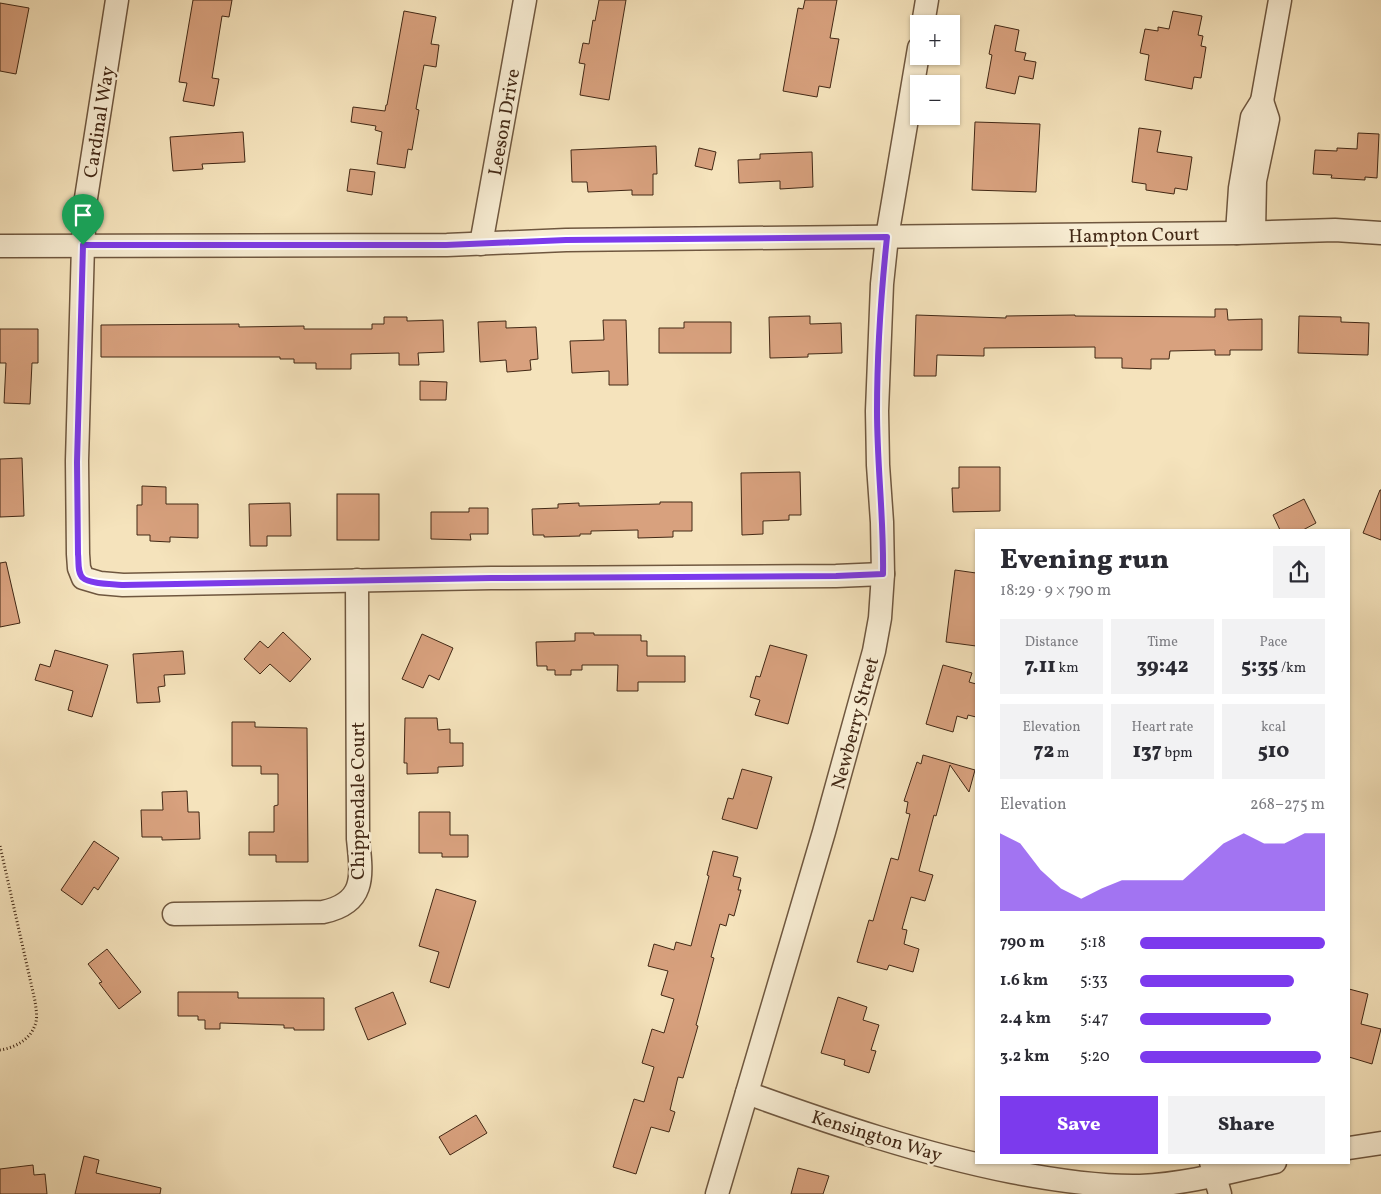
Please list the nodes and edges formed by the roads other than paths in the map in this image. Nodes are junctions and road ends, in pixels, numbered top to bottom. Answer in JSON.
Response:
{"nodes":[{"id":1,"x":117,"y":0,"type":"edge"},
{"id":2,"x":525,"y":0,"type":"edge"},
{"id":3,"x":927,"y":0,"type":"edge"},
{"id":4,"x":1280,"y":0,"type":"edge"},
{"id":5,"x":924,"y":15,"type":"edge"},
{"id":6,"x":916,"y":65,"type":"edge"},
{"id":7,"x":1246,"y":232,"type":"junction"},
{"id":8,"x":1381,"y":233,"type":"edge"},
{"id":9,"x":887,"y":237,"type":"junction"},
{"id":10,"x":481,"y":244,"type":"junction"},
{"id":11,"x":83,"y":245,"type":"junction"},
{"id":12,"x":0,"y":246,"type":"edge"},
{"id":13,"x":883,"y":574,"type":"junction"},
{"id":14,"x":357,"y":580,"type":"junction"},
{"id":15,"x":174,"y":914,"type":"dead end"},
{"id":16,"x":747,"y":1093,"type":"junction"},
{"id":17,"x":1381,"y":1143,"type":"edge"},
{"id":18,"x":1350,"y":1148,"type":"edge"},
{"id":19,"x":975,"y":1164,"type":"edge"},
{"id":20,"x":977,"y":1164,"type":"edge"},
{"id":21,"x":1267,"y":1164,"type":"edge"},
{"id":22,"x":1215,"y":1177,"type":"edge"},
{"id":23,"x":717,"y":1194,"type":"edge"}],
"edges":[{"from":1,"to":11,"type":"street","name":"Cardinal Way"},
{"from":2,"to":10,"type":"street","name":"Leeson Drive"},
{"from":3,"to":5,"type":"street"},
{"from":4,"to":7,"type":"street"},
{"from":6,"to":9,"type":"street","name":"Newberry Street"},
{"from":7,"to":8,"type":"street","name":"Hampton Court"},
{"from":7,"to":9,"type":"street","name":"Hampton Court"},
{"from":9,"to":10,"type":"street","name":"Hampton Court"},
{"from":9,"to":13,"type":"street","name":"Newberry Street"},
{"from":10,"to":11,"type":"street","name":"Hampton Court"},
{"from":11,"to":12,"type":"street","name":"Hampton Court"},
{"from":11,"to":14,"type":"street","name":"Cardinal Way"},
{"from":13,"to":14,"type":"street"},
{"from":13,"to":16,"type":"street","name":"Newberry Street"},
{"from":14,"to":15,"type":"street","name":"Chippendale Court"},
{"from":16,"to":19,"type":"street","name":"Kensington Way"},
{"from":16,"to":23,"type":"street","name":"Newberry Street"},
{"from":17,"to":18,"type":"street"},
{"from":20,"to":22,"type":"street","name":"Kensington Way"},
{"from":21,"to":22,"type":"street","name":"Kensington Way"}]}
